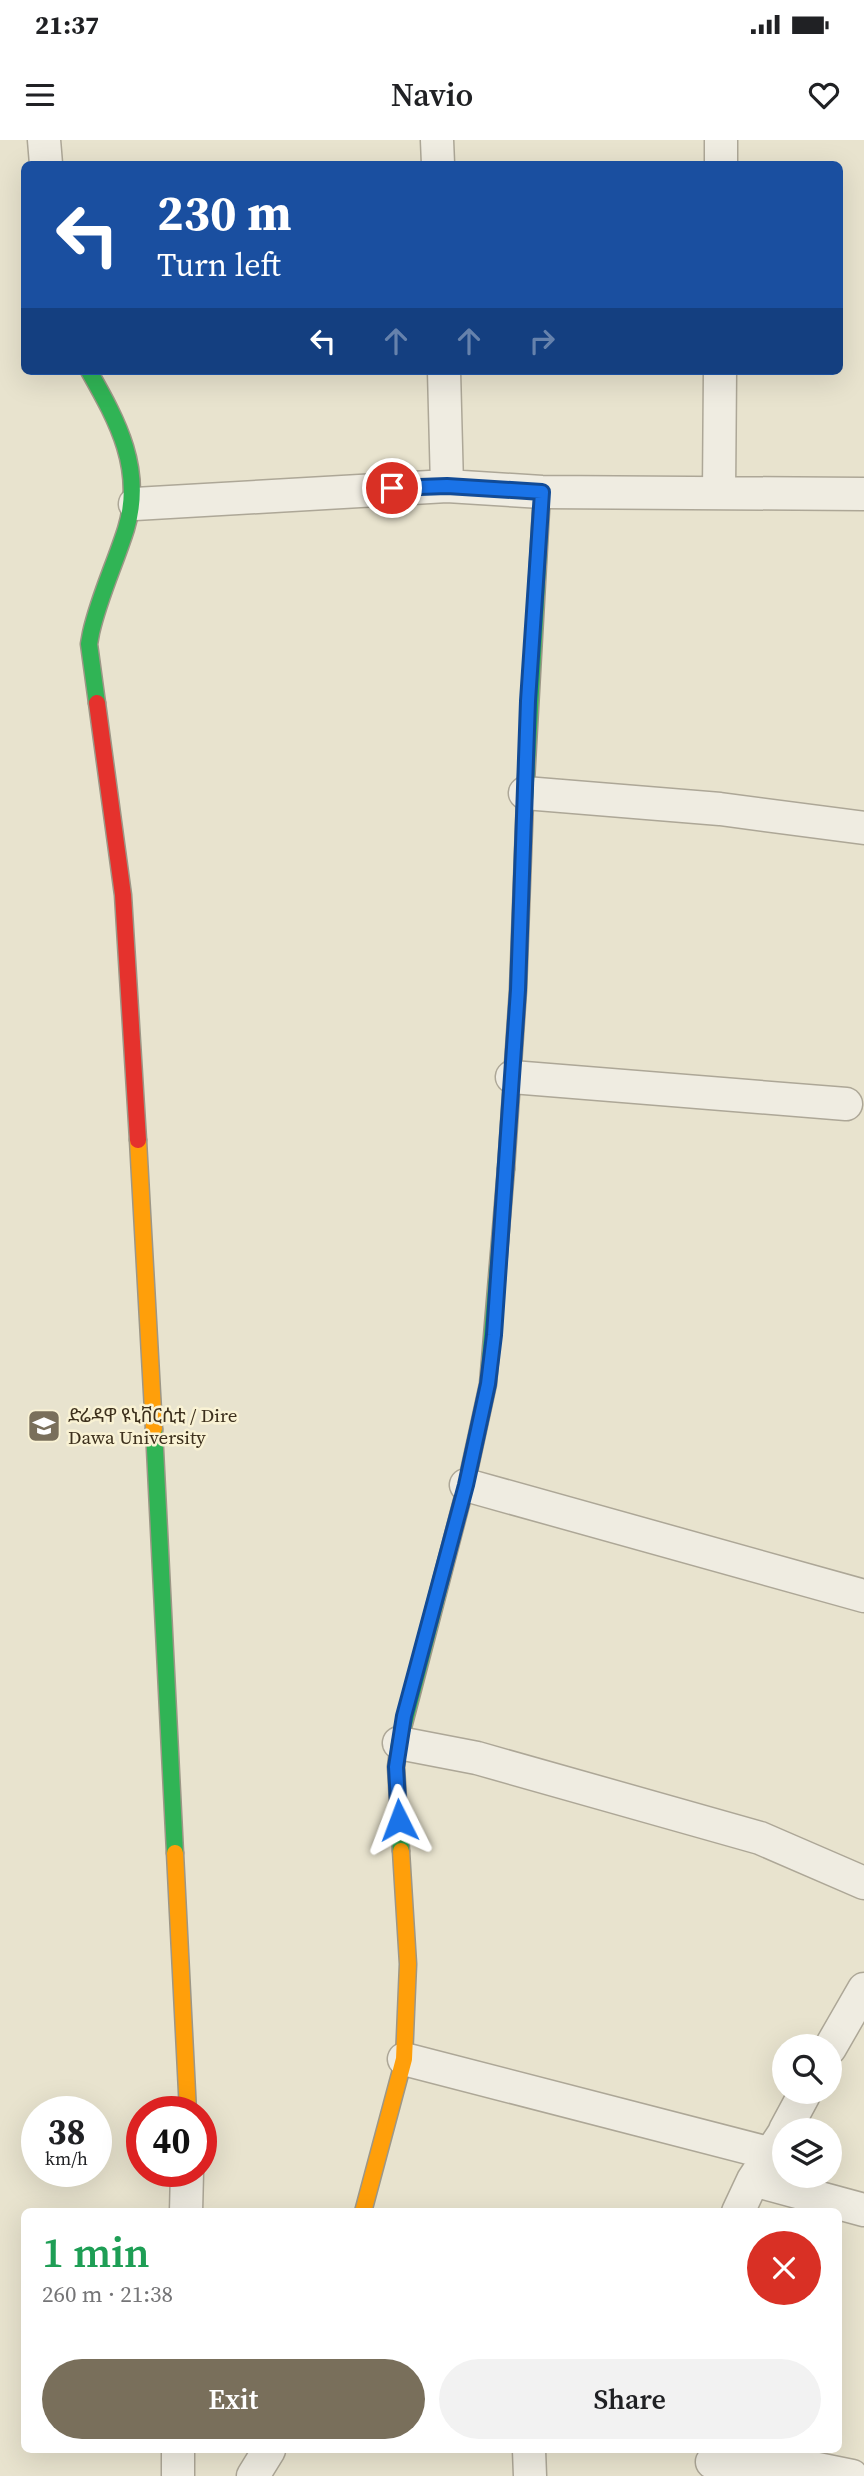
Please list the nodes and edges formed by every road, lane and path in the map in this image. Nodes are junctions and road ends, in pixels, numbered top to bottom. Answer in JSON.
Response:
{"nodes":[{"id":1,"x":44,"y":140,"type":"edge"},
{"id":2,"x":437,"y":140,"type":"edge"},
{"id":3,"x":721,"y":140,"type":"edge"},
{"id":4,"x":46,"y":161,"type":"edge"},
{"id":5,"x":438,"y":161,"type":"edge"},
{"id":6,"x":721,"y":161,"type":"edge"},
{"id":7,"x":91,"y":375,"type":"edge"},
{"id":8,"x":444,"y":375,"type":"edge"},
{"id":9,"x":720,"y":375,"type":"edge"},
{"id":10,"x":447,"y":486,"type":"junction"},
{"id":11,"x":542,"y":492,"type":"junction"},
{"id":12,"x":719,"y":492,"type":"junction"},
{"id":13,"x":864,"y":494,"type":"edge"},
{"id":14,"x":135,"y":504,"type":"junction"},
{"id":15,"x":525,"y":793,"type":"junction"},
{"id":16,"x":864,"y":828,"type":"edge"},
{"id":17,"x":512,"y":1077,"type":"junction"},
{"id":18,"x":846,"y":1104,"type":"dead end"},
{"id":19,"x":466,"y":1485,"type":"junction"},
{"id":20,"x":864,"y":1596,"type":"edge"},
{"id":21,"x":399,"y":1743,"type":"junction"},
{"id":22,"x":864,"y":1883,"type":"edge"},
{"id":23,"x":864,"y":1989,"type":"edge"},
{"id":24,"x":838,"y":2034,"type":"edge"},
{"id":25,"x":404,"y":2059,"type":"junction"},
{"id":26,"x":187,"y":2096,"type":"edge"},
{"id":27,"x":772,"y":2137,"type":"edge"},
{"id":28,"x":772,"y":2151,"type":"edge"},
{"id":29,"x":753,"y":2180,"type":"junction"},
{"id":30,"x":187,"y":2187,"type":"edge"},
{"id":31,"x":186,"y":2208,"type":"edge"},
{"id":32,"x":364,"y":2208,"type":"edge"},
{"id":33,"x":740,"y":2208,"type":"edge"},
{"id":34,"x":864,"y":2210,"type":"edge"},
{"id":35,"x":178,"y":2453,"type":"edge"},
{"id":36,"x":267,"y":2453,"type":"edge"},
{"id":37,"x":529,"y":2453,"type":"edge"},
{"id":38,"x":712,"y":2463,"type":"edge"},
{"id":39,"x":178,"y":2476,"type":"edge"},
{"id":40,"x":253,"y":2476,"type":"edge"},
{"id":41,"x":530,"y":2476,"type":"edge"},
{"id":42,"x":852,"y":2476,"type":"edge"}],
"edges":[{"from":1,"to":4,"type":"street"},
{"from":2,"to":5,"type":"street"},
{"from":3,"to":6,"type":"street"},
{"from":7,"to":14,"type":"street"},
{"from":8,"to":10,"type":"street"},
{"from":9,"to":12,"type":"street"},
{"from":10,"to":11,"type":"street"},
{"from":10,"to":14,"type":"street"},
{"from":11,"to":12,"type":"street"},
{"from":11,"to":15,"type":"street"},
{"from":12,"to":13,"type":"street"},
{"from":14,"to":26,"type":"street"},
{"from":15,"to":16,"type":"street"},
{"from":15,"to":17,"type":"street"},
{"from":17,"to":18,"type":"street"},
{"from":17,"to":19,"type":"street"},
{"from":19,"to":20,"type":"street"},
{"from":19,"to":21,"type":"street"},
{"from":21,"to":22,"type":"street"},
{"from":21,"to":25,"type":"street"},
{"from":23,"to":24,"type":"street"},
{"from":25,"to":27,"type":"street"},
{"from":25,"to":32,"type":"street"},
{"from":28,"to":29,"type":"street"},
{"from":29,"to":33,"type":"street"},
{"from":29,"to":34,"type":"street"},
{"from":30,"to":31,"type":"street"},
{"from":35,"to":39,"type":"street"},
{"from":36,"to":40,"type":"street"},
{"from":37,"to":41,"type":"street"},
{"from":38,"to":42,"type":"street"}]}
